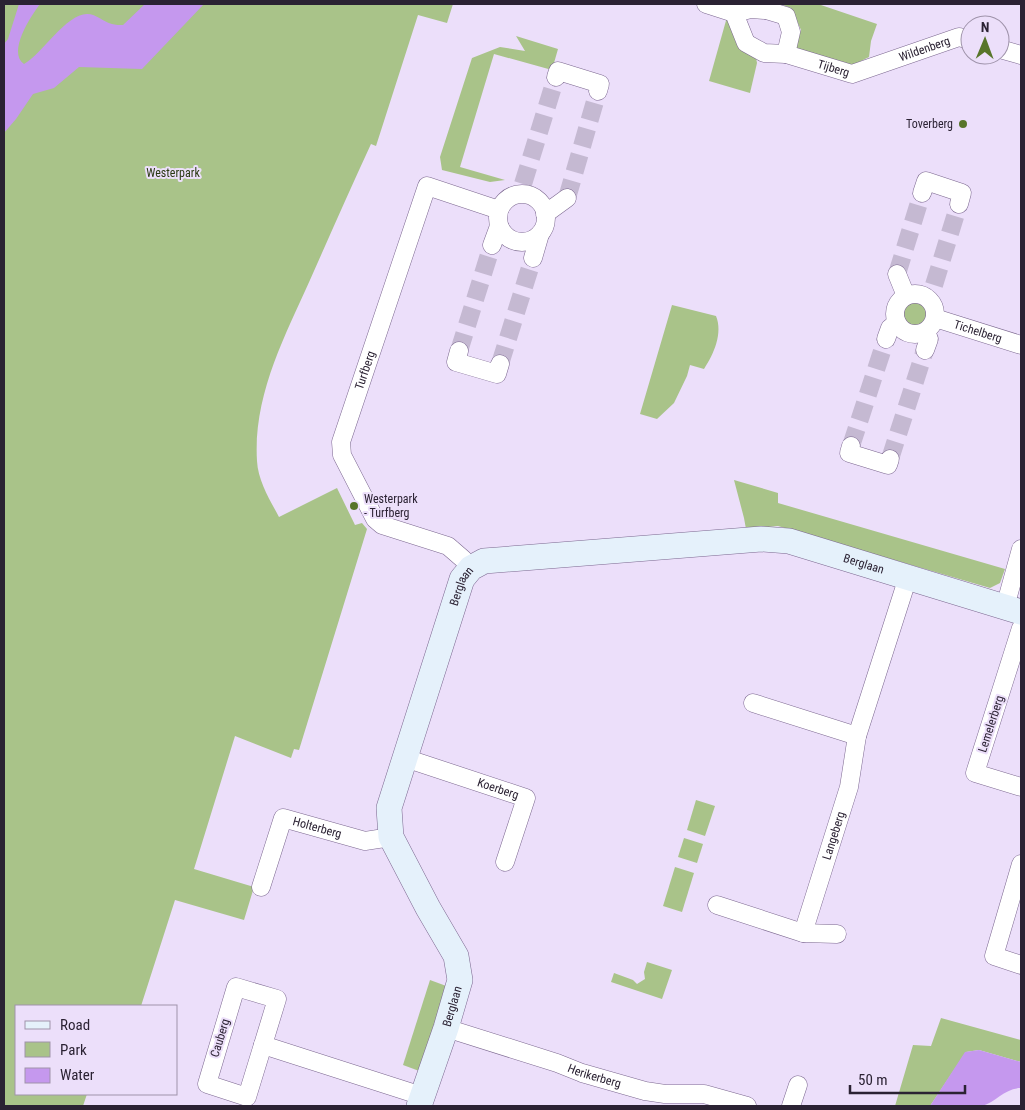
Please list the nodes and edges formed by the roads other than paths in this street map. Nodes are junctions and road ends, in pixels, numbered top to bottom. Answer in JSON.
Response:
{"nodes":[{"id":1,"x":706,"y":4,"type":"edge"},
{"id":2,"x":767,"y":7,"type":"edge"},
{"id":3,"x":734,"y":13,"type":"junction"},
{"id":4,"x":960,"y":37,"type":"edge"},
{"id":5,"x":786,"y":54,"type":"junction"},
{"id":6,"x":880,"y":64,"type":"joint"},
{"id":7,"x":556,"y":78,"type":"dead end"},
{"id":8,"x":598,"y":91,"type":"dead end"},
{"id":9,"x":922,"y":192,"type":"dead end"},
{"id":10,"x":567,"y":198,"type":"tunnel mouth"},
{"id":11,"x":959,"y":204,"type":"dead end"},
{"id":12,"x":545,"y":214,"type":"junction"},
{"id":13,"x":499,"y":218,"type":"junction"},
{"id":14,"x":540,"y":234,"type":"junction"},
{"id":15,"x":492,"y":245,"type":"tunnel mouth"},
{"id":16,"x":533,"y":258,"type":"tunnel mouth"},
{"id":17,"x":897,"y":274,"type":"tunnel mouth"},
{"id":18,"x":906,"y":296,"type":"junction"},
{"id":19,"x":897,"y":324,"type":"junction"},
{"id":20,"x":930,"y":325,"type":"junction"},
{"id":21,"x":886,"y":338,"type":"tunnel mouth"},
{"id":22,"x":1021,"y":344,"type":"edge"},
{"id":23,"x":925,"y":350,"type":"tunnel mouth"},
{"id":24,"x":459,"y":351,"type":"dead end"},
{"id":25,"x":500,"y":364,"type":"dead end"},
{"id":26,"x":851,"y":446,"type":"dead end"},
{"id":27,"x":890,"y":459,"type":"dead end"},
{"id":28,"x":1021,"y":549,"type":"edge"},
{"id":29,"x":471,"y":568,"type":"junction"},
{"id":30,"x":908,"y":577,"type":"junction"},
{"id":31,"x":1013,"y":610,"type":"edge"},
{"id":32,"x":1021,"y":628,"type":"edge"},
{"id":33,"x":753,"y":703,"type":"dead end"},
{"id":34,"x":857,"y":736,"type":"junction"},
{"id":35,"x":405,"y":758,"type":"junction"},
{"id":36,"x":1021,"y":787,"type":"edge"},
{"id":37,"x":391,"y":837,"type":"junction"},
{"id":38,"x":505,"y":862,"type":"dead end"},
{"id":39,"x":1021,"y":864,"type":"edge"},
{"id":40,"x":261,"y":887,"type":"dead end"},
{"id":41,"x":717,"y":905,"type":"dead end"},
{"id":42,"x":803,"y":933,"type":"junction"},
{"id":43,"x":837,"y":934,"type":"dead end"},
{"id":44,"x":1021,"y":965,"type":"edge"},
{"id":45,"x":446,"y":1028,"type":"junction"},
{"id":46,"x":262,"y":1045,"type":"junction"},
{"id":47,"x":798,"y":1084,"type":"dead end"},
{"id":48,"x":420,"y":1101,"type":"edge"},
{"id":49,"x":747,"y":1106,"type":"edge"},
{"id":50,"x":791,"y":1106,"type":"edge"}],
"edges":[{"from":1,"to":3,"type":"street"},
{"from":2,"to":3,"type":"street"},
{"from":2,"to":5,"type":"street"},
{"from":3,"to":5,"type":"street","name":"Tijberg"},
{"from":4,"to":6,"type":"street","name":"Wildenberg"},
{"from":5,"to":6,"type":"street","name":"Tijberg"},
{"from":7,"to":8,"type":"street"},
{"from":9,"to":11,"type":"street"},
{"from":10,"to":12,"type":"street"},
{"from":12,"to":13,"type":"street"},
{"from":12,"to":14,"type":"street"},
{"from":13,"to":14,"type":"street","name":"Turfberg"},
{"from":13,"to":15,"type":"street"},
{"from":13,"to":29,"type":"street","name":"Turfberg"},
{"from":14,"to":16,"type":"street"},
{"from":17,"to":18,"type":"street"},
{"from":18,"to":19,"type":"street"},
{"from":18,"to":20,"type":"street"},
{"from":19,"to":20,"type":"street"},
{"from":19,"to":21,"type":"street"},
{"from":20,"to":22,"type":"street","name":"Tichelberg"},
{"from":20,"to":23,"type":"street"},
{"from":24,"to":25,"type":"street"},
{"from":26,"to":27,"type":"street"},
{"from":28,"to":31,"type":"street"},
{"from":29,"to":30,"type":"street","name":"Berglaan"},
{"from":29,"to":35,"type":"street","name":"Berglaan"},
{"from":30,"to":31,"type":"street","name":"Berglaan"},
{"from":30,"to":34,"type":"street","name":"Langeberg"},
{"from":32,"to":36,"type":"street","name":"Lemelerberg"},
{"from":33,"to":34,"type":"street"},
{"from":34,"to":42,"type":"street","name":"Langeberg"},
{"from":35,"to":37,"type":"street","name":"Berglaan"},
{"from":35,"to":38,"type":"street","name":"Koerberg"},
{"from":37,"to":40,"type":"street","name":"Holterberg"},
{"from":37,"to":45,"type":"street","name":"Berglaan"},
{"from":39,"to":44,"type":"street"},
{"from":41,"to":42,"type":"street"},
{"from":42,"to":43,"type":"street"},
{"from":45,"to":48,"type":"street","name":"Berglaan"},
{"from":45,"to":49,"type":"street","name":"Herikerberg"},
{"from":46,"to":46,"type":"street","name":"Cauberg"},
{"from":46,"to":48,"type":"street"},
{"from":47,"to":50,"type":"street"}]}
